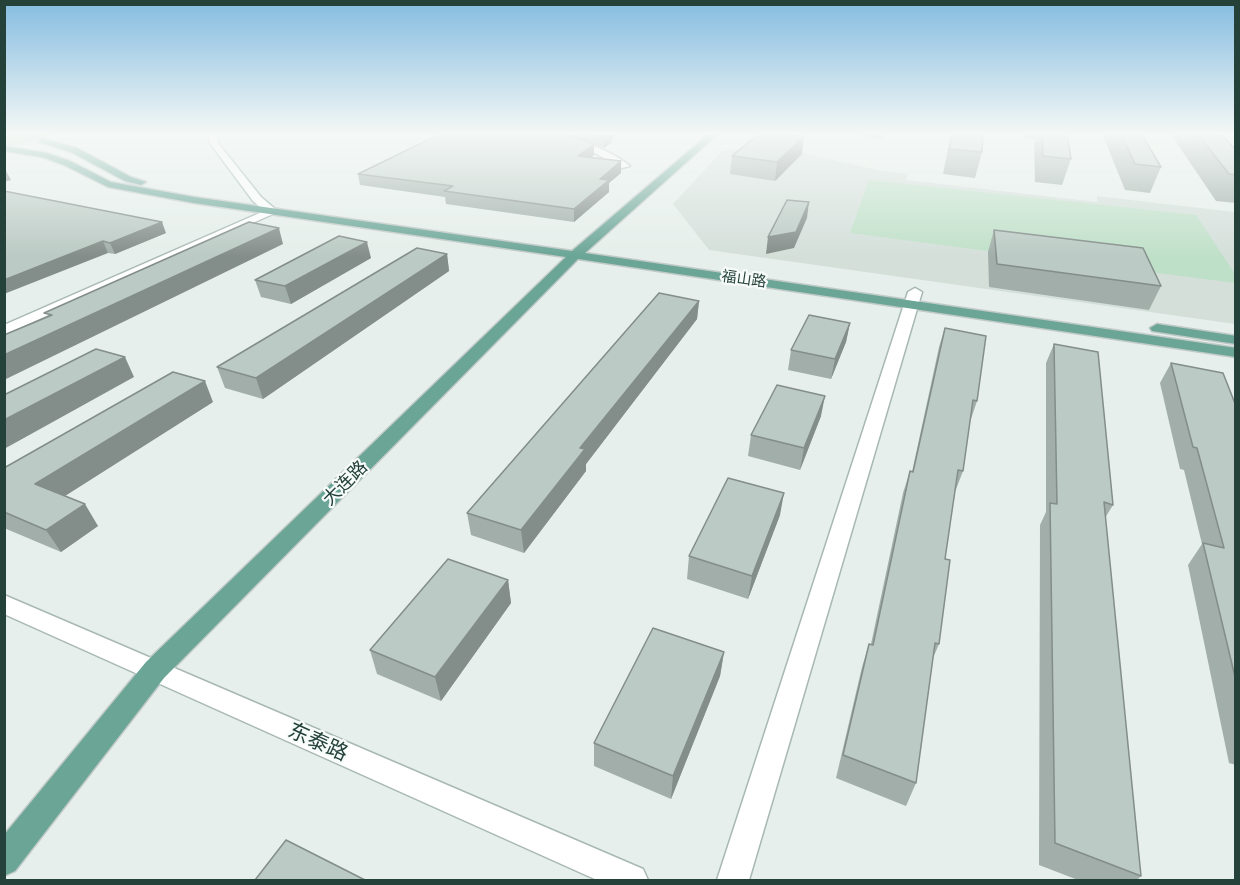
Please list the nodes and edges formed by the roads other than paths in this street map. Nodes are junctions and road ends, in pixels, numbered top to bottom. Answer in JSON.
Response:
{"nodes":[{"id":1,"x":89,"y":174,"type":"edge"},
{"id":2,"x":121,"y":174,"type":"edge"},
{"id":3,"x":238,"y":174,"type":"edge"},
{"id":4,"x":668,"y":174,"type":"edge"},
{"id":5,"x":257,"y":199,"type":"junction"},
{"id":6,"x":271,"y":211,"type":"junction"},
{"id":7,"x":582,"y":250,"type":"junction"},
{"id":8,"x":912,"y":297,"type":"junction"},
{"id":9,"x":4,"y":331,"type":"edge"},
{"id":10,"x":1236,"y":340,"type":"edge"},
{"id":11,"x":1236,"y":353,"type":"edge"},
{"id":12,"x":4,"y":604,"type":"edge"},
{"id":13,"x":155,"y":670,"type":"junction"},
{"id":14,"x":4,"y":860,"type":"edge"},
{"id":15,"x":632,"y":880,"type":"edge"},
{"id":16,"x":733,"y":880,"type":"edge"}],
"edges":[{"from":1,"to":6,"type":"main road","name":"福山路"},
{"from":2,"to":5,"type":"main road","name":"福山路"},
{"from":3,"to":5,"type":"street"},
{"from":4,"to":7,"type":"main road","name":"大连路"},
{"from":5,"to":6,"type":"street"},
{"from":5,"to":7,"type":"main road","name":"福山路"},
{"from":6,"to":7,"type":"main road","name":"福山路"},
{"from":6,"to":9,"type":"street"},
{"from":7,"to":8,"type":"main road","name":"福山路"},
{"from":7,"to":13,"type":"main road","name":"大连路"},
{"from":8,"to":10,"type":"main road"},
{"from":8,"to":11,"type":"main road","name":"福山路"},
{"from":8,"to":16,"type":"street"},
{"from":12,"to":13,"type":"street","name":"东泰路"},
{"from":13,"to":14,"type":"main road","name":"大连路"},
{"from":13,"to":15,"type":"street","name":"东泰路"}]}
